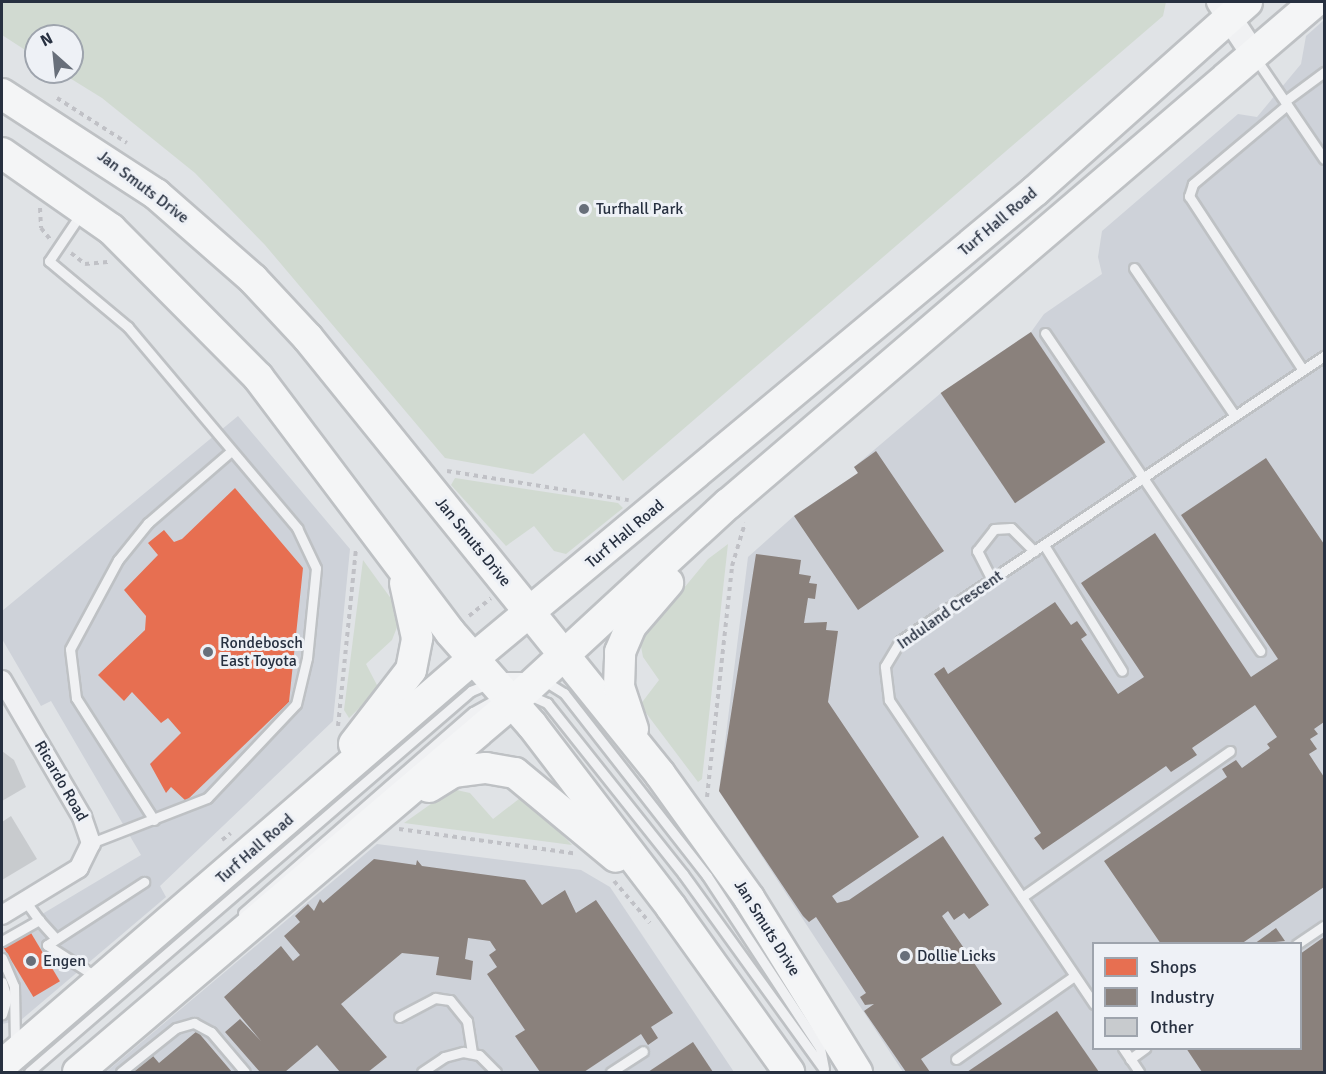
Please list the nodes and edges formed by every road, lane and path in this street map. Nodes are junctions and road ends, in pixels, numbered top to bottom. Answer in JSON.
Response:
{"nodes":[{"id":1,"x":1315,"y":2,"type":"edge"},
{"id":2,"x":1232,"y":7,"type":"edge"},
{"id":3,"x":1254,"y":55,"type":"junction"},
{"id":4,"x":1324,"y":72,"type":"edge"},
{"id":5,"x":2,"y":94,"type":"edge"},
{"id":6,"x":1286,"y":103,"type":"junction"},
{"id":7,"x":2,"y":153,"type":"edge"},
{"id":8,"x":1324,"y":159,"type":"edge"},
{"id":9,"x":33,"y":200,"type":"dead end"},
{"id":10,"x":84,"y":209,"type":"junction"},
{"id":11,"x":59,"y":245,"type":"junction"},
{"id":12,"x":115,"y":264,"type":"dead end"},
{"id":13,"x":1134,"y":268,"type":"dead end"},
{"id":14,"x":1045,"y":333,"type":"dead end"},
{"id":15,"x":1324,"y":356,"type":"edge"},
{"id":16,"x":1303,"y":370,"type":"junction"},
{"id":17,"x":1235,"y":416,"type":"junction"},
{"id":18,"x":231,"y":451,"type":"junction"},
{"id":19,"x":434,"y":469,"type":"dead end"},
{"id":20,"x":1142,"y":479,"type":"junction"},
{"id":21,"x":639,"y":501,"type":"dead end"},
{"id":22,"x":740,"y":510,"type":"junction"},
{"id":23,"x":350,"y":536,"type":"dead end"},
{"id":24,"x":357,"y":544,"type":"junction"},
{"id":25,"x":1044,"y":545,"type":"junction"},
{"id":26,"x":1034,"y":551,"type":"junction"},
{"id":27,"x":363,"y":553,"type":"dead end"},
{"id":28,"x":395,"y":561,"type":"junction"},
{"id":29,"x":992,"y":580,"type":"junction"},
{"id":30,"x":493,"y":597,"type":"dead end"},
{"id":31,"x":529,"y":613,"type":"junction"},
{"id":32,"x":461,"y":622,"type":"dead end"},
{"id":33,"x":1260,"y":651,"type":"dead end"},
{"id":34,"x":563,"y":656,"type":"junction"},
{"id":35,"x":474,"y":658,"type":"junction"},
{"id":36,"x":1122,"y":671,"type":"dead end"},
{"id":37,"x":2,"y":680,"type":"edge"},
{"id":38,"x":514,"y":690,"type":"junction"},
{"id":39,"x":337,"y":731,"type":"dead end"},
{"id":40,"x":641,"y":750,"type":"junction"},
{"id":41,"x":1230,"y":751,"type":"dead end"},
{"id":42,"x":707,"y":801,"type":"dead end"},
{"id":43,"x":308,"y":803,"type":"junction"},
{"id":44,"x":154,"y":820,"type":"junction"},
{"id":45,"x":380,"y":828,"type":"junction"},
{"id":46,"x":91,"y":843,"type":"junction"},
{"id":47,"x":585,"y":855,"type":"dead end"},
{"id":48,"x":144,"y":882,"type":"dead end"},
{"id":49,"x":1022,"y":897,"type":"junction"},
{"id":50,"x":25,"y":902,"type":"junction"},
{"id":51,"x":671,"y":907,"type":"junction"},
{"id":52,"x":2,"y":915,"type":"edge"},
{"id":53,"x":39,"y":920,"type":"junction"},
{"id":54,"x":235,"y":920,"type":"dead end"},
{"id":55,"x":1324,"y":926,"type":"edge"},
{"id":56,"x":56,"y":939,"type":"junction"},
{"id":57,"x":2,"y":941,"type":"edge"},
{"id":58,"x":211,"y":941,"type":"dead end"},
{"id":59,"x":1300,"y":942,"type":"edge"},
{"id":60,"x":4,"y":962,"type":"edge"},
{"id":61,"x":1074,"y":976,"type":"junction"},
{"id":62,"x":2,"y":981,"type":"edge"},
{"id":63,"x":103,"y":982,"type":"junction"},
{"id":64,"x":167,"y":997,"type":"junction"},
{"id":65,"x":1092,"y":1001,"type":"edge"},
{"id":66,"x":2,"y":1014,"type":"edge"},
{"id":67,"x":399,"y":1017,"type":"dead end"},
{"id":68,"x":1124,"y":1050,"type":"edge"},
{"id":69,"x":1142,"y":1050,"type":"edge"},
{"id":70,"x":643,"y":1051,"type":"dead end"},
{"id":71,"x":472,"y":1053,"type":"junction"},
{"id":72,"x":957,"y":1059,"type":"dead end"},
{"id":73,"x":1130,"y":1059,"type":"junction"},
{"id":74,"x":15,"y":1064,"type":"edge"},
{"id":75,"x":825,"y":1071,"type":"edge"},
{"id":76,"x":78,"y":1072,"type":"edge"},
{"id":77,"x":121,"y":1072,"type":"edge"},
{"id":78,"x":245,"y":1072,"type":"edge"},
{"id":79,"x":422,"y":1072,"type":"edge"},
{"id":80,"x":496,"y":1072,"type":"edge"},
{"id":81,"x":611,"y":1072,"type":"edge"},
{"id":82,"x":789,"y":1072,"type":"edge"},
{"id":83,"x":857,"y":1072,"type":"edge"},
{"id":84,"x":1139,"y":1072,"type":"edge"}],
"edges":[{"from":1,"to":3,"type":"main road"},
{"from":2,"to":3,"type":"street"},
{"from":2,"to":31,"type":"main road","name":"Turf Hall Road"},
{"from":3,"to":6,"type":"lane"},
{"from":3,"to":22,"type":"main road"},
{"from":4,"to":6,"type":"lane"},
{"from":5,"to":31,"type":"main road","name":"Jan Smuts Drive"},
{"from":6,"to":8,"type":"lane"},
{"from":6,"to":16,"type":"lane"},
{"from":7,"to":10,"type":"main road"},
{"from":9,"to":11,"type":"path"},
{"from":10,"to":11,"type":"lane"},
{"from":10,"to":28,"type":"main road"},
{"from":11,"to":12,"type":"path"},
{"from":11,"to":18,"type":"lane"},
{"from":13,"to":17,"type":"lane"},
{"from":14,"to":20,"type":"lane"},
{"from":15,"to":16,"type":"lane","name":"Induland Crescent"},
{"from":16,"to":17,"type":"lane","name":"Induland Crescent"},
{"from":17,"to":20,"type":"lane","name":"Induland Crescent"},
{"from":18,"to":44,"type":"lane"},
{"from":18,"to":44,"type":"lane"},
{"from":19,"to":21,"type":"path"},
{"from":20,"to":25,"type":"lane","name":"Induland Crescent"},
{"from":20,"to":33,"type":"lane"},
{"from":22,"to":34,"type":"main road"},
{"from":22,"to":40,"type":"main road"},
{"from":22,"to":42,"type":"path"},
{"from":23,"to":24,"type":"path"},
{"from":24,"to":27,"type":"path"},
{"from":24,"to":39,"type":"path"},
{"from":25,"to":26,"type":"lane","name":"Induland Crescent"},
{"from":25,"to":36,"type":"lane"},
{"from":26,"to":29,"type":"lane","name":"Induland Crescent"},
{"from":26,"to":29,"type":"lane"},
{"from":28,"to":35,"type":"main road"},
{"from":28,"to":43,"type":"main road"},
{"from":29,"to":49,"type":"lane","name":"Induland Crescent"},
{"from":30,"to":32,"type":"path"},
{"from":31,"to":34,"type":"main road","name":"Jan Smuts Drive"},
{"from":31,"to":35,"type":"main road","name":"Turf Hall Road"},
{"from":34,"to":38,"type":"main road"},
{"from":34,"to":40,"type":"main road","name":"Jan Smuts Drive"},
{"from":35,"to":38,"type":"main road"},
{"from":35,"to":43,"type":"main road","name":"Turf Hall Road"},
{"from":37,"to":46,"type":"street","name":"Ricardo Road"},
{"from":38,"to":45,"type":"main road"},
{"from":38,"to":51,"type":"main road"},
{"from":38,"to":54,"type":"lane"},
{"from":38,"to":74,"type":"lane"},
{"from":38,"to":75,"type":"lane"},
{"from":38,"to":75,"type":"lane"},
{"from":40,"to":83,"type":"main road","name":"Jan Smuts Drive"},
{"from":41,"to":49,"type":"lane"},
{"from":43,"to":63,"type":"main road","name":"Turf Hall Road"},
{"from":44,"to":46,"type":"lane"},
{"from":45,"to":47,"type":"path"},
{"from":45,"to":51,"type":"main road"},
{"from":45,"to":64,"type":"main road"},
{"from":46,"to":50,"type":"street","name":"Ricardo Road"},
{"from":48,"to":56,"type":"lane"},
{"from":49,"to":61,"type":"lane","name":"Induland Crescent"},
{"from":50,"to":52,"type":"street","name":"Ricardo Road"},
{"from":50,"to":53,"type":"lane"},
{"from":51,"to":82,"type":"main road"},
{"from":53,"to":56,"type":"lane"},
{"from":53,"to":57,"type":"lane"},
{"from":55,"to":59,"type":"lane"},
{"from":56,"to":63,"type":"lane"},
{"from":58,"to":64,"type":"lane"},
{"from":60,"to":74,"type":"lane"},
{"from":61,"to":65,"type":"lane","name":"Induland Crescent"},
{"from":61,"to":72,"type":"lane"},
{"from":62,"to":66,"type":"lane"},
{"from":63,"to":74,"type":"main road","name":"Turf Hall Road"},
{"from":64,"to":76,"type":"main road"},
{"from":67,"to":71,"type":"lane"},
{"from":68,"to":73,"type":"lane"},
{"from":69,"to":73,"type":"lane"},
{"from":70,"to":81,"type":"lane"},
{"from":71,"to":79,"type":"lane"},
{"from":71,"to":80,"type":"lane"},
{"from":73,"to":84,"type":"lane"},
{"from":77,"to":78,"type":"lane"}]}
